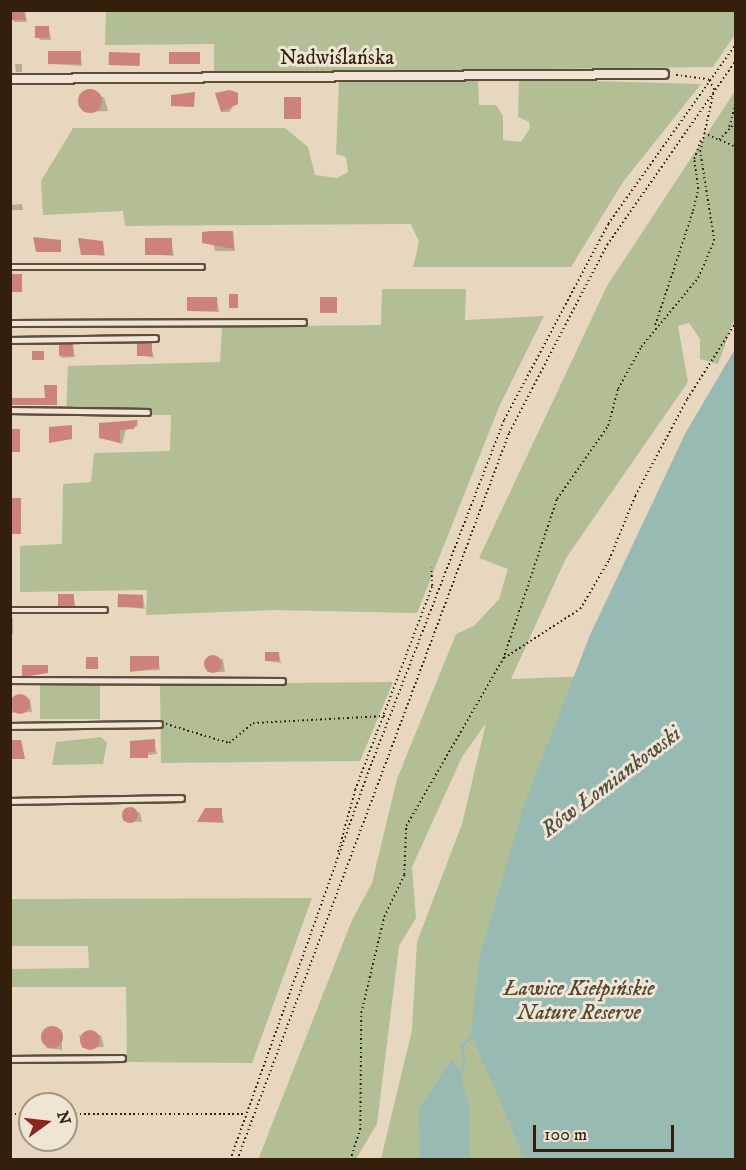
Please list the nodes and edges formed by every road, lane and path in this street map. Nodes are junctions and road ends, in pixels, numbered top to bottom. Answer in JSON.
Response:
{"nodes":[{"id":1,"x":735,"y":44,"type":"edge"},
{"id":2,"x":735,"y":60,"type":"edge"},
{"id":3,"x":664,"y":74,"type":"joint"},
{"id":4,"x":10,"y":79,"type":"edge"},
{"id":5,"x":708,"y":80,"type":"junction"},
{"id":6,"x":714,"y":90,"type":"junction"},
{"id":7,"x":735,"y":100,"type":"edge"},
{"id":8,"x":735,"y":122,"type":"edge"},
{"id":9,"x":729,"y":128,"type":"junction"},
{"id":10,"x":704,"y":133,"type":"junction"},
{"id":11,"x":719,"y":140,"type":"junction"},
{"id":12,"x":735,"y":147,"type":"edge"},
{"id":13,"x":10,"y":267,"type":"edge"},
{"id":14,"x":202,"y":267,"type":"dead end"},
{"id":15,"x":303,"y":322,"type":"dead end"},
{"id":16,"x":735,"y":322,"type":"edge"},
{"id":17,"x":10,"y":323,"type":"edge"},
{"id":18,"x":655,"y":326,"type":"junction"},
{"id":19,"x":155,"y":338,"type":"dead end"},
{"id":20,"x":10,"y":340,"type":"edge"},
{"id":21,"x":10,"y":410,"type":"edge"},
{"id":22,"x":147,"y":412,"type":"dead end"},
{"id":23,"x":431,"y":568,"type":"dead end"},
{"id":24,"x":10,"y":610,"type":"edge"},
{"id":25,"x":105,"y":610,"type":"dead end"},
{"id":26,"x":503,"y":659,"type":"junction"},
{"id":27,"x":10,"y":680,"type":"edge"},
{"id":28,"x":282,"y":681,"type":"dead end"},
{"id":29,"x":385,"y":716,"type":"junction"},
{"id":30,"x":159,"y":724,"type":"joint"},
{"id":31,"x":10,"y":726,"type":"edge"},
{"id":32,"x":181,"y":798,"type":"dead end"},
{"id":33,"x":10,"y":801,"type":"edge"},
{"id":34,"x":337,"y":859,"type":"junction"},
{"id":35,"x":122,"y":1058,"type":"dead end"},
{"id":36,"x":10,"y":1059,"type":"edge"},
{"id":37,"x":78,"y":1114,"type":"edge"},
{"id":38,"x":246,"y":1114,"type":"junction"},
{"id":39,"x":230,"y":1160,"type":"edge"},
{"id":40,"x":237,"y":1160,"type":"edge"},
{"id":41,"x":350,"y":1160,"type":"edge"}],
"edges":[{"from":1,"to":5,"type":"path"},
{"from":2,"to":6,"type":"path"},
{"from":3,"to":4,"type":"street","name":"Nadwiślańska"},
{"from":3,"to":5,"type":"path"},
{"from":5,"to":6,"type":"path"},
{"from":5,"to":34,"type":"path"},
{"from":6,"to":10,"type":"path"},
{"from":6,"to":40,"type":"path"},
{"from":7,"to":9,"type":"path"},
{"from":8,"to":9,"type":"path"},
{"from":9,"to":11,"type":"path"},
{"from":10,"to":11,"type":"path"},
{"from":10,"to":18,"type":"path"},
{"from":10,"to":18,"type":"path"},
{"from":11,"to":12,"type":"path"},
{"from":13,"to":14,"type":"lane"},
{"from":15,"to":17,"type":"lane"},
{"from":16,"to":26,"type":"path"},
{"from":18,"to":26,"type":"path"},
{"from":19,"to":20,"type":"lane"},
{"from":21,"to":22,"type":"lane"},
{"from":23,"to":29,"type":"path"},
{"from":24,"to":25,"type":"lane"},
{"from":26,"to":41,"type":"path"},
{"from":27,"to":28,"type":"lane"},
{"from":29,"to":30,"type":"path"},
{"from":29,"to":34,"type":"path"},
{"from":30,"to":31,"type":"lane"},
{"from":32,"to":33,"type":"lane"},
{"from":34,"to":38,"type":"path"},
{"from":35,"to":36,"type":"lane"},
{"from":37,"to":38,"type":"path"},
{"from":38,"to":39,"type":"path"}]}
